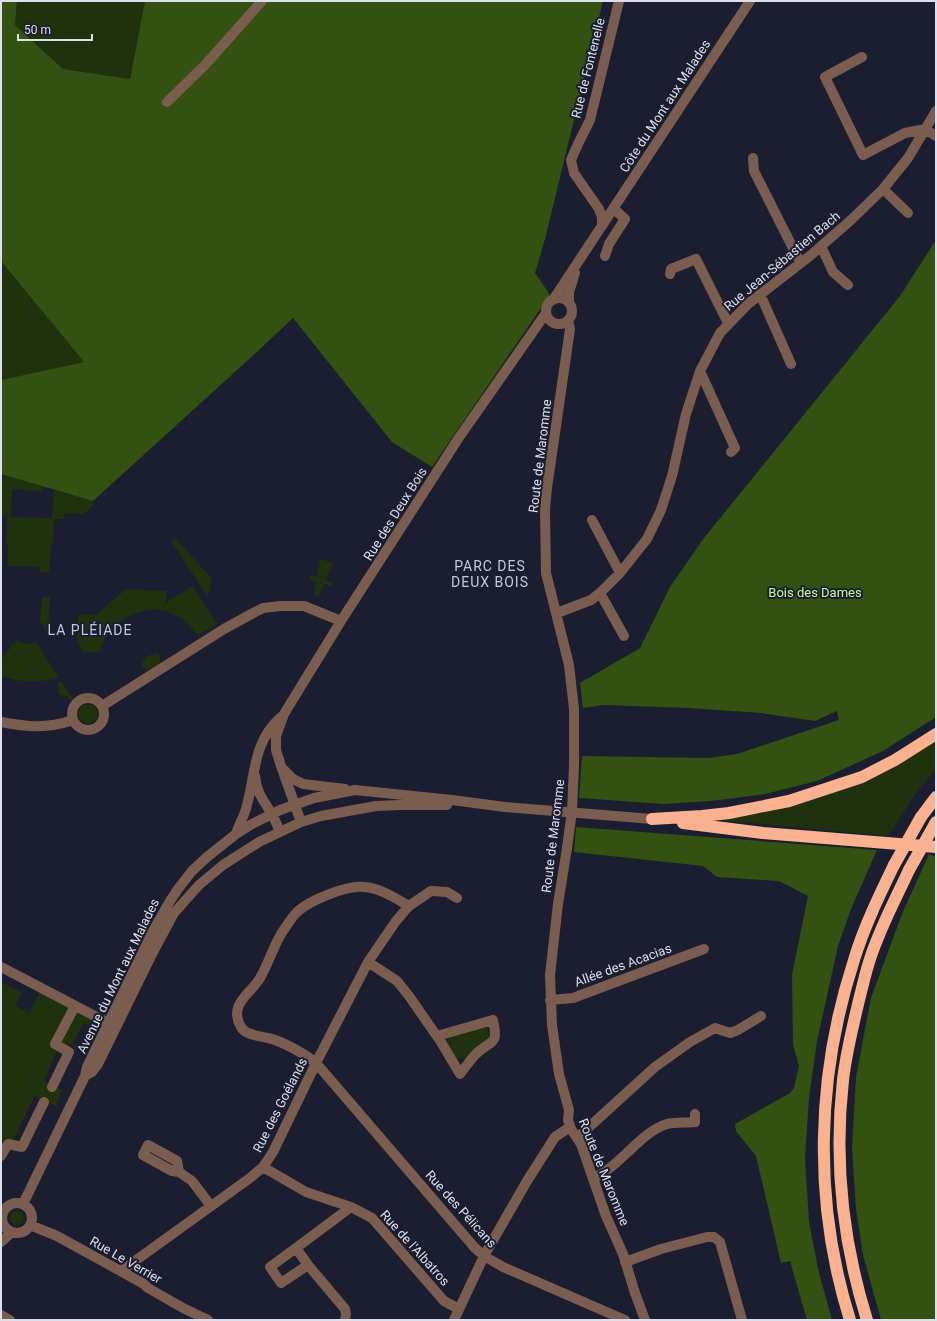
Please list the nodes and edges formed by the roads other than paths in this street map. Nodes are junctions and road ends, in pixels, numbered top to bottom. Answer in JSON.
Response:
{"nodes":[{"id":1,"x":262,"y":1,"type":"edge"},
{"id":2,"x":619,"y":1,"type":"edge"},
{"id":3,"x":750,"y":1,"type":"edge"},
{"id":4,"x":862,"y":58,"type":"dead end"},
{"id":5,"x":167,"y":102,"type":"dead end"},
{"id":6,"x":936,"y":111,"type":"edge"},
{"id":7,"x":925,"y":129,"type":"junction"},
{"id":8,"x":936,"y":136,"type":"edge"},
{"id":9,"x":753,"y":158,"type":"dead end"},
{"id":10,"x":883,"y":189,"type":"junction"},
{"id":11,"x":614,"y":209,"type":"junction"},
{"id":12,"x":908,"y":213,"type":"dead end"},
{"id":13,"x":602,"y":226,"type":"junction"},
{"id":14,"x":821,"y":246,"type":"junction"},
{"id":15,"x":604,"y":256,"type":"dead end"},
{"id":16,"x":579,"y":261,"type":"junction"},
{"id":17,"x":800,"y":262,"type":"junction"},
{"id":18,"x":670,"y":274,"type":"dead end"},
{"id":19,"x":848,"y":285,"type":"dead end"},
{"id":20,"x":760,"y":294,"type":"junction"},
{"id":21,"x":553,"y":300,"type":"junction"},
{"id":22,"x":568,"y":303,"type":"junction"},
{"id":23,"x":546,"y":313,"type":"junction"},
{"id":24,"x":568,"y":320,"type":"junction"},
{"id":25,"x":555,"y":323,"type":"junction"},
{"id":26,"x":728,"y":323,"type":"junction"},
{"id":27,"x":534,"y":331,"type":"junction"},
{"id":28,"x":568,"y":341,"type":"junction"},
{"id":29,"x":791,"y":364,"type":"dead end"},
{"id":30,"x":700,"y":371,"type":"junction"},
{"id":31,"x":731,"y":452,"type":"dead end"},
{"id":32,"x":592,"y":520,"type":"dead end"},
{"id":33,"x":620,"y":573,"type":"junction"},
{"id":34,"x":600,"y":593,"type":"junction"},
{"id":35,"x":556,"y":613,"type":"junction"},
{"id":36,"x":341,"y":621,"type":"junction"},
{"id":37,"x":624,"y":636,"type":"dead end"},
{"id":38,"x":102,"y":706,"type":"junction"},
{"id":39,"x":284,"y":714,"type":"junction"},
{"id":40,"x":73,"y":720,"type":"junction"},
{"id":41,"x":1,"y":722,"type":"edge"},
{"id":42,"x":936,"y":734,"type":"edge"},
{"id":43,"x":281,"y":766,"type":"junction"},
{"id":44,"x":254,"y":771,"type":"junction"},
{"id":45,"x":354,"y":790,"type":"junction"},
{"id":46,"x":936,"y":797,"type":"edge"},
{"id":47,"x":294,"y":804,"type":"junction"},
{"id":48,"x":505,"y":807,"type":"junction"},
{"id":49,"x":272,"y":814,"type":"junction"},
{"id":50,"x":652,"y":819,"type":"junction"},
{"id":51,"x":301,"y":822,"type":"junction"},
{"id":52,"x":936,"y":822,"type":"edge"},
{"id":53,"x":280,"y":832,"type":"junction"},
{"id":54,"x":236,"y":834,"type":"junction"},
{"id":55,"x":936,"y":847,"type":"edge"},
{"id":56,"x":458,"y":898,"type":"dead end"},
{"id":57,"x":409,"y":906,"type":"junction"},
{"id":58,"x":704,"y":949,"type":"dead end"},
{"id":59,"x":368,"y":962,"type":"junction"},
{"id":60,"x":1,"y":967,"type":"edge"},
{"id":61,"x":550,"y":1000,"type":"junction"},
{"id":62,"x":75,"y":1006,"type":"junction"},
{"id":63,"x":761,"y":1016,"type":"dead end"},
{"id":64,"x":110,"y":1024,"type":"junction"},
{"id":65,"x":437,"y":1036,"type":"junction"},
{"id":66,"x":316,"y":1063,"type":"junction"},
{"id":67,"x":52,"y":1087,"type":"dead end"},
{"id":68,"x":44,"y":1102,"type":"dead end"},
{"id":69,"x":695,"y":1114,"type":"dead end"},
{"id":70,"x":570,"y":1127,"type":"junction"},
{"id":71,"x":577,"y":1138,"type":"junction"},
{"id":72,"x":1,"y":1156,"type":"edge"},
{"id":73,"x":262,"y":1167,"type":"junction"},
{"id":74,"x":180,"y":1172,"type":"dead end"},
{"id":75,"x":594,"y":1178,"type":"junction"},
{"id":76,"x":23,"y":1204,"type":"junction"},
{"id":77,"x":211,"y":1206,"type":"junction"},
{"id":78,"x":351,"y":1207,"type":"junction"},
{"id":79,"x":2,"y":1211,"type":"edge"},
{"id":80,"x":30,"y":1225,"type":"junction"},
{"id":81,"x":9,"y":1229,"type":"junction"},
{"id":82,"x":1,"y":1238,"type":"edge"},
{"id":83,"x":1,"y":1242,"type":"edge"},
{"id":84,"x":296,"y":1248,"type":"junction"},
{"id":85,"x":484,"y":1256,"type":"junction"},
{"id":86,"x":625,"y":1262,"type":"junction"},
{"id":87,"x":308,"y":1265,"type":"junction"},
{"id":88,"x":122,"y":1271,"type":"junction"},
{"id":89,"x":459,"y":1309,"type":"junction"},
{"id":90,"x":1,"y":1315,"type":"edge"},
{"id":91,"x":10,"y":1320,"type":"edge"},
{"id":92,"x":208,"y":1320,"type":"edge"},
{"id":93,"x":345,"y":1320,"type":"edge"},
{"id":94,"x":454,"y":1320,"type":"edge"},
{"id":95,"x":625,"y":1320,"type":"edge"},
{"id":96,"x":646,"y":1320,"type":"edge"},
{"id":97,"x":742,"y":1320,"type":"edge"},
{"id":98,"x":850,"y":1320,"type":"edge"},
{"id":99,"x":866,"y":1320,"type":"edge"}],
"edges":[{"from":1,"to":5,"type":"street"},
{"from":2,"to":13,"type":"street","name":"Rue de Fontenelle"},
{"from":3,"to":11,"type":"street","name":"Côte du Mont aux Malades"},
{"from":4,"to":7,"type":"street"},
{"from":6,"to":7,"type":"street","name":"Rue Jean-Sébastien Bach"},
{"from":7,"to":8,"type":"street"},
{"from":7,"to":10,"type":"street","name":"Rue Jean-Sébastien Bach"},
{"from":9,"to":17,"type":"street"},
{"from":10,"to":12,"type":"street"},
{"from":10,"to":14,"type":"street","name":"Rue Jean-Sébastien Bach"},
{"from":11,"to":13,"type":"street","name":"Côte du Mont aux Malades"},
{"from":11,"to":15,"type":"street"},
{"from":13,"to":16,"type":"street"},
{"from":14,"to":17,"type":"street","name":"Rue Jean-Sébastien Bach"},
{"from":14,"to":19,"type":"street"},
{"from":16,"to":21,"type":"street"},
{"from":16,"to":22,"type":"street"},
{"from":17,"to":20,"type":"street","name":"Rue Jean-Sébastien Bach"},
{"from":18,"to":26,"type":"street"},
{"from":20,"to":26,"type":"street","name":"Rue Jean-Sébastien Bach"},
{"from":20,"to":29,"type":"street"},
{"from":21,"to":22,"type":"street"},
{"from":21,"to":23,"type":"street"},
{"from":22,"to":24,"type":"street"},
{"from":23,"to":25,"type":"street"},
{"from":23,"to":27,"type":"street","name":"Rue des Deux Bois"},
{"from":24,"to":25,"type":"street"},
{"from":24,"to":28,"type":"street","name":"Route de Maromme"},
{"from":25,"to":27,"type":"street","name":"Rue des Deux Bois"},
{"from":25,"to":28,"type":"street"},
{"from":26,"to":30,"type":"street","name":"Rue Jean-Sébastien Bach"},
{"from":27,"to":36,"type":"street","name":"Rue des Deux Bois"},
{"from":28,"to":35,"type":"street","name":"Route de Maromme"},
{"from":30,"to":31,"type":"street"},
{"from":30,"to":33,"type":"street","name":"Rue Jean-Sébastien Bach"},
{"from":32,"to":33,"type":"street"},
{"from":33,"to":34,"type":"street","name":"Rue Jean-Sébastien Bach"},
{"from":34,"to":35,"type":"street","name":"Rue Jean-Sébastien Bach"},
{"from":34,"to":37,"type":"street"},
{"from":35,"to":61,"type":"street","name":"Route de Maromme","bridge":true},
{"from":36,"to":38,"type":"street"},
{"from":36,"to":39,"type":"street","name":"Rue des Deux Bois"},
{"from":38,"to":40,"type":"street"},
{"from":38,"to":40,"type":"street"},
{"from":39,"to":43,"type":"street","name":"Rue des Deux Bois"},
{"from":39,"to":44,"type":"street","name":"Rue des Deux Bois"},
{"from":40,"to":41,"type":"street"},
{"from":42,"to":50,"type":"highway"},
{"from":43,"to":45,"type":"street"},
{"from":43,"to":47,"type":"street","name":"Rue des Deux Bois"},
{"from":44,"to":49,"type":"street","name":"Rue des Deux Bois"},
{"from":44,"to":54,"type":"street","name":"Rue des Deux Bois"},
{"from":45,"to":47,"type":"street","name":"Avenue du Mont aux Malades"},
{"from":45,"to":48,"type":"street","name":"Avenue du Mont aux Malades"},
{"from":46,"to":98,"type":"highway","bridge":true},
{"from":47,"to":49,"type":"street","name":"Avenue du Mont aux Malades"},
{"from":47,"to":51,"type":"street","name":"Rue des Deux Bois"},
{"from":48,"to":50,"type":"street","name":"Avenue du Mont aux Malades"},
{"from":48,"to":51,"type":"street","name":"Avenue du Mont aux Malades"},
{"from":49,"to":53,"type":"street","name":"Rue des Deux Bois"},
{"from":49,"to":54,"type":"street","name":"Avenue du Mont aux Malades"},
{"from":50,"to":55,"type":"highway"},
{"from":51,"to":53,"type":"street","name":"Avenue du Mont aux Malades"},
{"from":52,"to":99,"type":"highway","bridge":true},
{"from":53,"to":64,"type":"street","name":"Avenue du Mont aux Malades"},
{"from":54,"to":64,"type":"street","name":"Avenue du Mont aux Malades"},
{"from":56,"to":57,"type":"street","name":"Rue des Goélands"},
{"from":57,"to":59,"type":"street","name":"Rue des Goélands"},
{"from":57,"to":66,"type":"street","name":"Rue des Pélicans"},
{"from":58,"to":61,"type":"street","name":"Allée des Acacias"},
{"from":59,"to":65,"type":"street"},
{"from":59,"to":66,"type":"street","name":"Rue des Goélands"},
{"from":60,"to":62,"type":"street"},
{"from":61,"to":70,"type":"street","name":"Route de Maromme"},
{"from":62,"to":64,"type":"street"},
{"from":62,"to":67,"type":"street"},
{"from":63,"to":71,"type":"street"},
{"from":64,"to":76,"type":"street","name":"Avenue du Mont aux Malades"},
{"from":65,"to":65,"type":"street"},
{"from":66,"to":73,"type":"street","name":"Rue des Goélands"},
{"from":66,"to":85,"type":"street","name":"Rue des Pélicans"},
{"from":68,"to":72,"type":"street"},
{"from":69,"to":75,"type":"street"},
{"from":70,"to":71,"type":"street","name":"Route de Maromme"},
{"from":70,"to":85,"type":"street"},
{"from":71,"to":75,"type":"street","name":"Route de Maromme"},
{"from":73,"to":77,"type":"street","name":"Rue des Goélands"},
{"from":73,"to":78,"type":"street","name":"Rue de l'Albatros"},
{"from":74,"to":77,"type":"street"},
{"from":75,"to":86,"type":"street","name":"Route de Maromme"},
{"from":76,"to":79,"type":"street"},
{"from":76,"to":80,"type":"street"},
{"from":77,"to":88,"type":"street","name":"Rue des Goélands"},
{"from":78,"to":84,"type":"street"},
{"from":78,"to":89,"type":"street","name":"Rue de l'Albatros"},
{"from":79,"to":81,"type":"street"},
{"from":80,"to":81,"type":"street"},
{"from":80,"to":88,"type":"street","name":"Rue Le Verrier"},
{"from":81,"to":82,"type":"street"},
{"from":81,"to":83,"type":"street"},
{"from":84,"to":87,"type":"street"},
{"from":84,"to":87,"type":"street"},
{"from":85,"to":89,"type":"street"},
{"from":85,"to":95,"type":"street","name":"Rue des Pélicans"},
{"from":86,"to":96,"type":"street","name":"Route de Maromme"},
{"from":86,"to":97,"type":"street"},
{"from":87,"to":93,"type":"street"},
{"from":88,"to":92,"type":"street","name":"Rue Le Verrier"},
{"from":89,"to":94,"type":"street"},
{"from":90,"to":91,"type":"street"}]}
